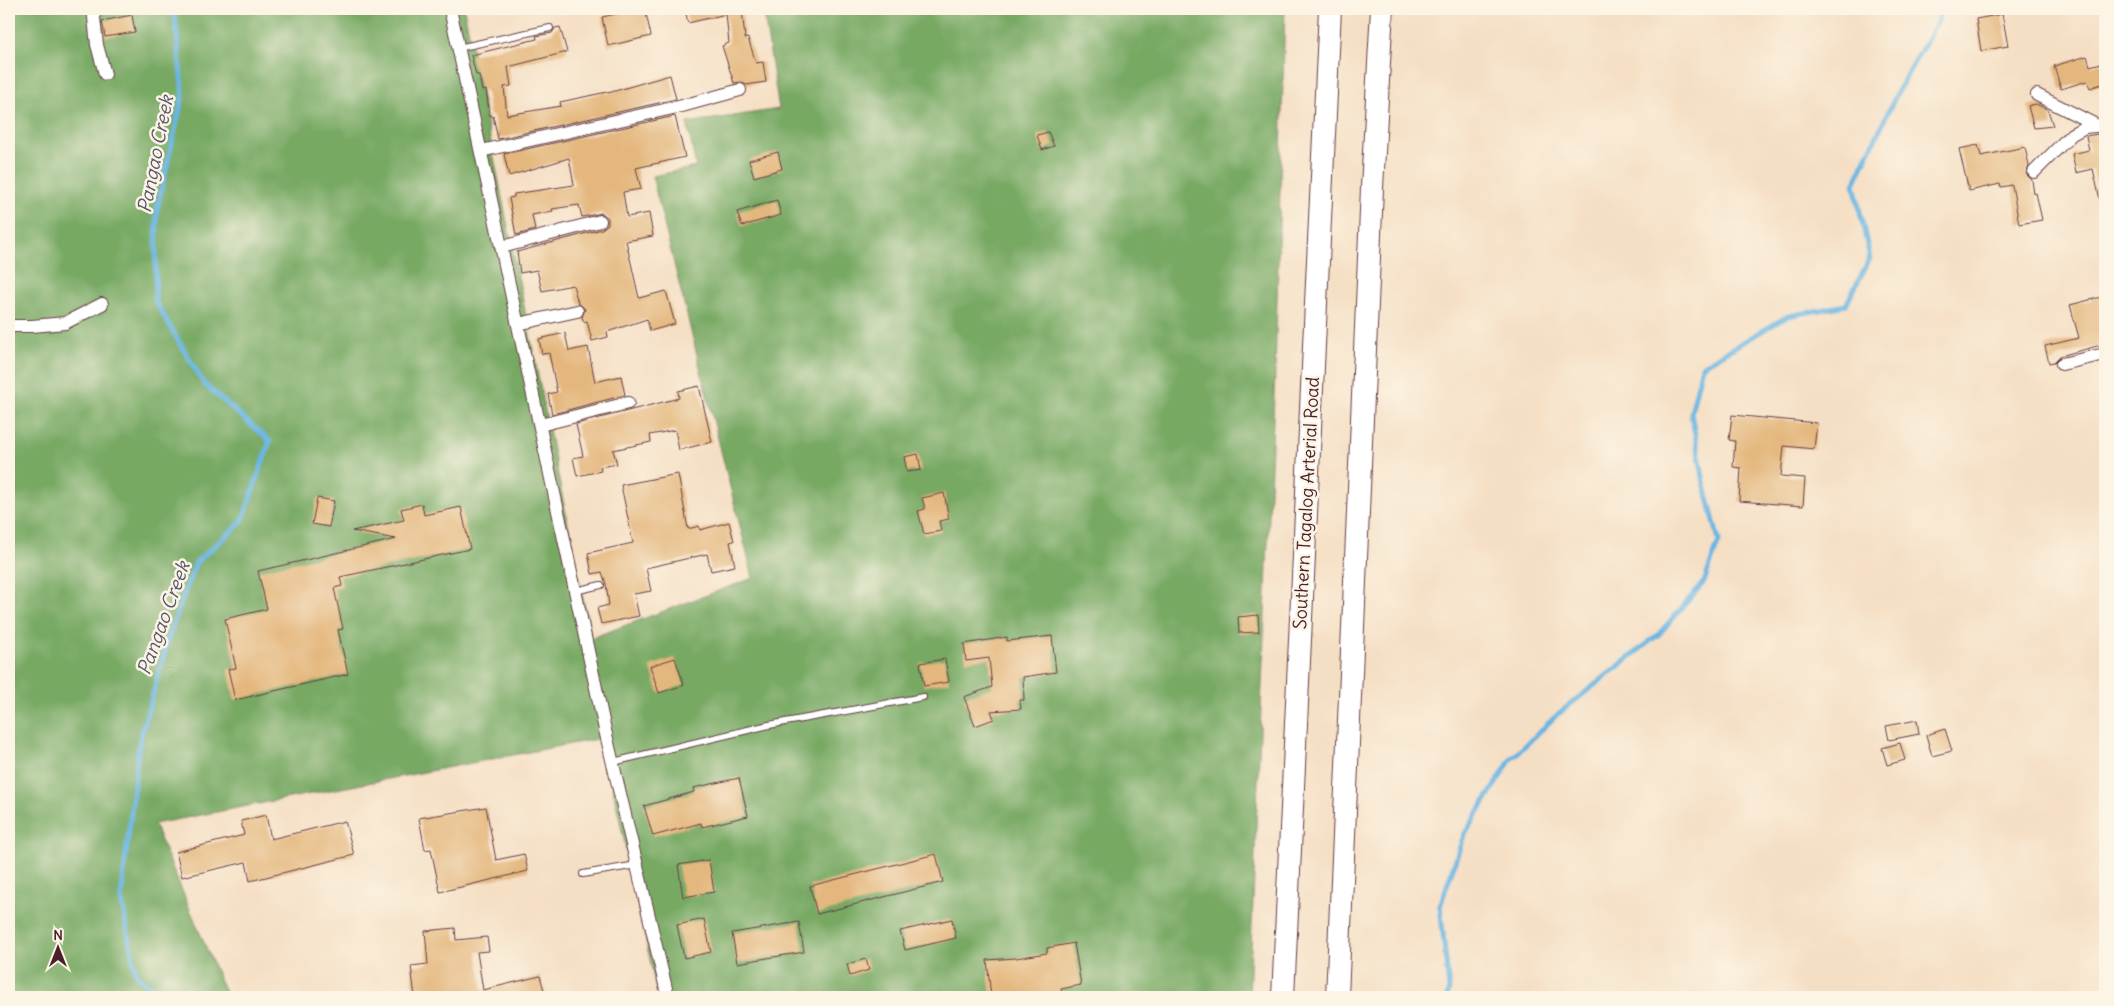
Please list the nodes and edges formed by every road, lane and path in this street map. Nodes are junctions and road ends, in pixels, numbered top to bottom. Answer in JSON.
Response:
{"nodes":[{"id":1,"x":93,"y":9,"type":"edge"},
{"id":2,"x":450,"y":9,"type":"edge"},
{"id":3,"x":1330,"y":9,"type":"edge"},
{"id":4,"x":1382,"y":9,"type":"edge"},
{"id":5,"x":550,"y":28,"type":"dead end"},
{"id":6,"x":458,"y":48,"type":"junction"},
{"id":7,"x":105,"y":74,"type":"dead end"},
{"id":8,"x":740,"y":90,"type":"dead end"},
{"id":9,"x":2037,"y":95,"type":"dead end"},
{"id":10,"x":2102,"y":126,"type":"edge"},
{"id":11,"x":481,"y":151,"type":"junction"},
{"id":12,"x":2034,"y":172,"type":"dead end"},
{"id":13,"x":600,"y":221,"type":"dead end"},
{"id":14,"x":502,"y":247,"type":"junction"},
{"id":15,"x":102,"y":304,"type":"dead end"},
{"id":16,"x":577,"y":311,"type":"dead end"},
{"id":17,"x":518,"y":324,"type":"junction"},
{"id":18,"x":9,"y":326,"type":"edge"},
{"id":19,"x":2105,"y":354,"type":"edge"},
{"id":20,"x":2062,"y":364,"type":"dead end"},
{"id":21,"x":628,"y":404,"type":"dead end"},
{"id":22,"x":540,"y":425,"type":"junction"},
{"id":23,"x":602,"y":585,"type":"dead end"},
{"id":24,"x":575,"y":591,"type":"junction"},
{"id":25,"x":923,"y":697,"type":"dead end"},
{"id":26,"x":612,"y":762,"type":"junction"},
{"id":27,"x":637,"y":865,"type":"junction"},
{"id":28,"x":583,"y":874,"type":"dead end"},
{"id":29,"x":668,"y":997,"type":"edge"},
{"id":30,"x":1283,"y":997,"type":"edge"},
{"id":31,"x":1337,"y":997,"type":"edge"}],
"edges":[{"from":1,"to":7,"type":"street"},
{"from":2,"to":6,"type":"street"},
{"from":3,"to":30,"type":"highway","name":"Southern Tagalog Arterial Road"},
{"from":4,"to":31,"type":"highway"},
{"from":5,"to":6,"type":"lane"},
{"from":6,"to":11,"type":"street"},
{"from":8,"to":11,"type":"street"},
{"from":9,"to":10,"type":"street"},
{"from":10,"to":12,"type":"street"},
{"from":11,"to":14,"type":"street"},
{"from":13,"to":14,"type":"street"},
{"from":14,"to":17,"type":"street"},
{"from":15,"to":18,"type":"street"},
{"from":16,"to":17,"type":"street"},
{"from":17,"to":22,"type":"street"},
{"from":19,"to":20,"type":"street"},
{"from":21,"to":22,"type":"street"},
{"from":22,"to":24,"type":"street"},
{"from":23,"to":24,"type":"lane"},
{"from":24,"to":26,"type":"street"},
{"from":25,"to":26,"type":"lane"},
{"from":26,"to":27,"type":"street"},
{"from":27,"to":28,"type":"lane"},
{"from":27,"to":29,"type":"street"}]}
